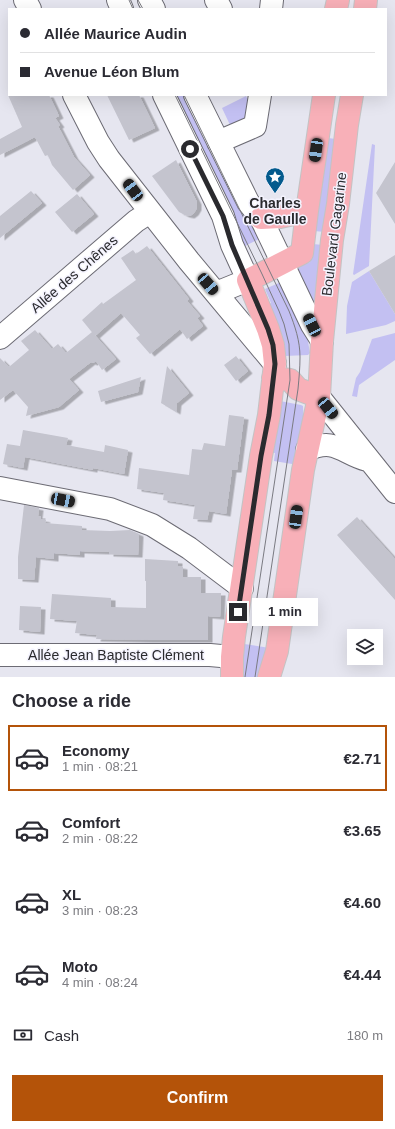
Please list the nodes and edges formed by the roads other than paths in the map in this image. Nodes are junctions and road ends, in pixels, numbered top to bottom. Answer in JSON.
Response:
{"nodes":[{"id":1,"x":75,"y":96,"type":"edge"},
{"id":2,"x":164,"y":96,"type":"edge"},
{"id":3,"x":195,"y":96,"type":"edge"},
{"id":4,"x":260,"y":96,"type":"edge"},
{"id":5,"x":324,"y":96,"type":"edge"},
{"id":6,"x":352,"y":96,"type":"edge"},
{"id":7,"x":218,"y":142,"type":"junction"},
{"id":8,"x":307,"y":211,"type":"junction"},
{"id":9,"x":150,"y":212,"type":"junction"},
{"id":10,"x":260,"y":218,"type":"junction"},
{"id":11,"x":282,"y":263,"type":"junction"},
{"id":12,"x":248,"y":280,"type":"junction"},
{"id":13,"x":216,"y":293,"type":"junction"},
{"id":14,"x":0,"y":338,"type":"edge"},
{"id":15,"x":322,"y":341,"type":"junction"},
{"id":16,"x":274,"y":371,"type":"junction"},
{"id":17,"x":319,"y":397,"type":"junction"},
{"id":18,"x":307,"y":450,"type":"junction"},
{"id":19,"x":370,"y":460,"type":"junction"},
{"id":20,"x":0,"y":488,"type":"edge"},
{"id":21,"x":395,"y":492,"type":"edge"},
{"id":22,"x":242,"y":588,"type":"junction"},
{"id":23,"x":0,"y":655,"type":"edge"},
{"id":24,"x":232,"y":667,"type":"edge"},
{"id":25,"x":269,"y":677,"type":"edge"}],
"edges":[{"from":1,"to":9,"type":"street"},
{"from":2,"to":12,"type":"street"},
{"from":3,"to":7,"type":"street"},
{"from":4,"to":7,"type":"street"},
{"from":5,"to":8,"type":"main road","name":"Boulevard Gagarine"},
{"from":6,"to":15,"type":"main road","name":"Boulevard Gagarine"},
{"from":7,"to":10,"type":"street"},
{"from":8,"to":10,"type":"main road"},
{"from":8,"to":11,"type":"main road","name":"Boulevard Gagarine"},
{"from":9,"to":13,"type":"street"},
{"from":9,"to":14,"type":"street","name":"Allée des Chênes"},
{"from":10,"to":11,"type":"street"},
{"from":11,"to":12,"type":"main road","name":"Boulevard Gagarine"},
{"from":11,"to":15,"type":"street"},
{"from":12,"to":13,"type":"street"},
{"from":12,"to":16,"type":"main road"},
{"from":13,"to":16,"type":"street"},
{"from":15,"to":17,"type":"main road","name":"Boulevard Gagarine"},
{"from":16,"to":17,"type":"main road"},
{"from":16,"to":22,"type":"main road"},
{"from":17,"to":18,"type":"main road","name":"Boulevard Gagarine"},
{"from":17,"to":19,"type":"street"},
{"from":18,"to":19,"type":"street"},
{"from":18,"to":25,"type":"main road","name":"Boulevard Gagarine"},
{"from":19,"to":21,"type":"street"},
{"from":20,"to":22,"type":"street"},
{"from":22,"to":24,"type":"main road"},
{"from":23,"to":24,"type":"street","name":"Allée Jean Baptiste Clément"}]}
